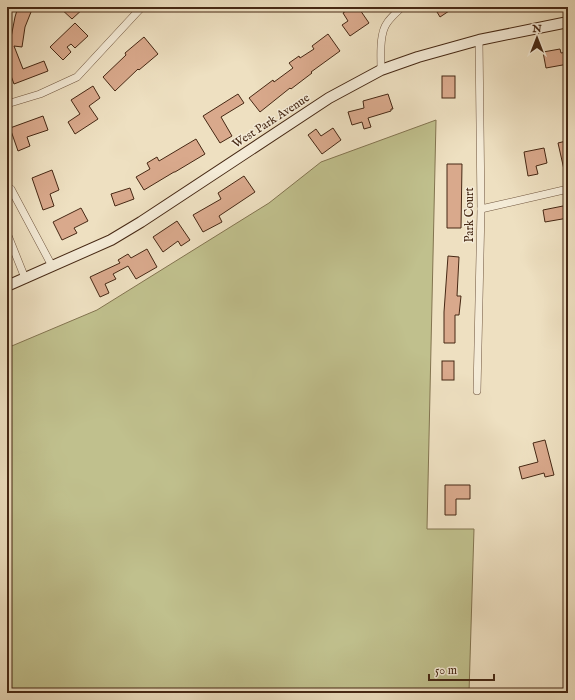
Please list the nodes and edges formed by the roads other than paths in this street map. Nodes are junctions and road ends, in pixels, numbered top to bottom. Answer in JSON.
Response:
{"nodes":[{"id":1,"x":402,"y":7,"type":"edge"},
{"id":2,"x":140,"y":9,"type":"dead end"},
{"id":3,"x":568,"y":22,"type":"edge"},
{"id":4,"x":479,"y":40,"type":"junction"},
{"id":5,"x":381,"y":70,"type":"junction"},
{"id":6,"x":7,"y":104,"type":"edge"},
{"id":7,"x":7,"y":187,"type":"edge"},
{"id":8,"x":568,"y":189,"type":"edge"},
{"id":9,"x":481,"y":209,"type":"junction"},
{"id":10,"x":7,"y":233,"type":"edge"},
{"id":11,"x":52,"y":266,"type":"junction"},
{"id":12,"x":25,"y":278,"type":"junction"},
{"id":13,"x":7,"y":286,"type":"edge"},
{"id":14,"x":477,"y":391,"type":"dead end"}],
"edges":[{"from":1,"to":5,"type":"street"},
{"from":2,"to":6,"type":"street"},
{"from":3,"to":4,"type":"street","name":"West Park Avenue"},
{"from":4,"to":5,"type":"street","name":"West Park Avenue"},
{"from":4,"to":9,"type":"street","name":"Park Court"},
{"from":5,"to":11,"type":"street","name":"West Park Avenue"},
{"from":7,"to":11,"type":"street"},
{"from":8,"to":9,"type":"street"},
{"from":9,"to":14,"type":"street","name":"Park Court"},
{"from":10,"to":12,"type":"street"},
{"from":11,"to":12,"type":"street","name":"West Park Avenue"},
{"from":12,"to":13,"type":"street","name":"West Park Avenue"}]}
